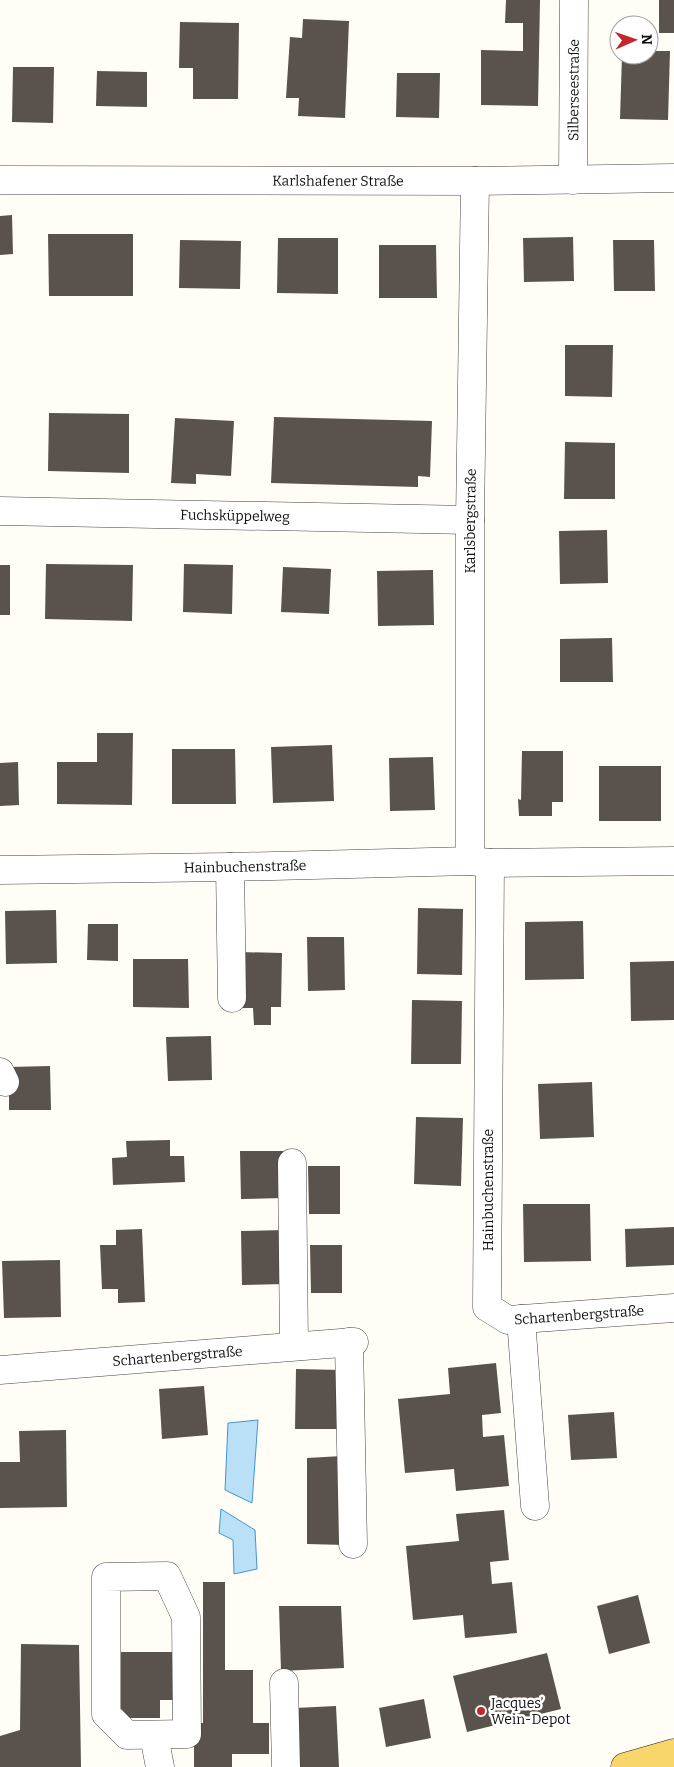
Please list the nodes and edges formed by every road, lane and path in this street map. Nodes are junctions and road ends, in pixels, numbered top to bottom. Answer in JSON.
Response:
{"nodes":[{"id":1,"x":574,"y":0,"type":"edge"},
{"id":2,"x":674,"y":178,"type":"edge"},
{"id":3,"x":0,"y":180,"type":"edge"},
{"id":4,"x":573,"y":180,"type":"junction"},
{"id":5,"x":475,"y":181,"type":"junction"},
{"id":6,"x":0,"y":511,"type":"edge"},
{"id":7,"x":470,"y":520,"type":"junction"},
{"id":8,"x":674,"y":861,"type":"edge"},
{"id":9,"x":480,"y":862,"type":"junction"},
{"id":10,"x":230,"y":867,"type":"junction"},
{"id":11,"x":0,"y":870,"type":"edge"},
{"id":12,"x":232,"y":998,"type":"dead end"},
{"id":13,"x":292,"y":1163,"type":"dead end"},
{"id":14,"x":487,"y":1307,"type":"joint"},
{"id":15,"x":674,"y":1308,"type":"edge"},
{"id":16,"x":521,"y":1319,"type":"junction"},
{"id":17,"x":294,"y":1346,"type":"junction"},
{"id":18,"x":0,"y":1370,"type":"edge"},
{"id":19,"x":535,"y":1506,"type":"dead end"},
{"id":20,"x":354,"y":1544,"type":"dead end"},
{"id":21,"x":284,"y":1683,"type":"dead end"},
{"id":22,"x":154,"y":1736,"type":"junction"},
{"id":23,"x":674,"y":1753,"type":"edge"},
{"id":24,"x":160,"y":1767,"type":"edge"},
{"id":25,"x":286,"y":1767,"type":"edge"},
{"id":26,"x":625,"y":1767,"type":"edge"}],
"edges":[{"from":1,"to":4,"type":"street","name":"Silberseestraße"},
{"from":2,"to":4,"type":"street","name":"Karlshafener Straße"},
{"from":3,"to":5,"type":"street","name":"Karlshafener Straße"},
{"from":4,"to":5,"type":"street","name":"Karlshafener Straße"},
{"from":5,"to":7,"type":"street","name":"Karlsbergstraße"},
{"from":6,"to":7,"type":"street","name":"Fuchsküppelweg"},
{"from":7,"to":9,"type":"street","name":"Karlsbergstraße"},
{"from":8,"to":9,"type":"street","name":"Hainbuchenstraße"},
{"from":9,"to":10,"type":"street","name":"Hainbuchenstraße"},
{"from":9,"to":14,"type":"street","name":"Hainbuchenstraße"},
{"from":10,"to":11,"type":"street","name":"Hainbuchenstraße"},
{"from":10,"to":12,"type":"street"},
{"from":13,"to":17,"type":"street"},
{"from":14,"to":16,"type":"street","name":"Schartenbergstraße"},
{"from":15,"to":16,"type":"street","name":"Schartenbergstraße"},
{"from":16,"to":19,"type":"street"},
{"from":17,"to":18,"type":"street","name":"Schartenbergstraße"},
{"from":17,"to":20,"type":"street","name":"Schartenbergstraße"},
{"from":21,"to":25,"type":"street"},
{"from":22,"to":22,"type":"street"},
{"from":22,"to":24,"type":"street"},
{"from":23,"to":26,"type":"main road"}]}
